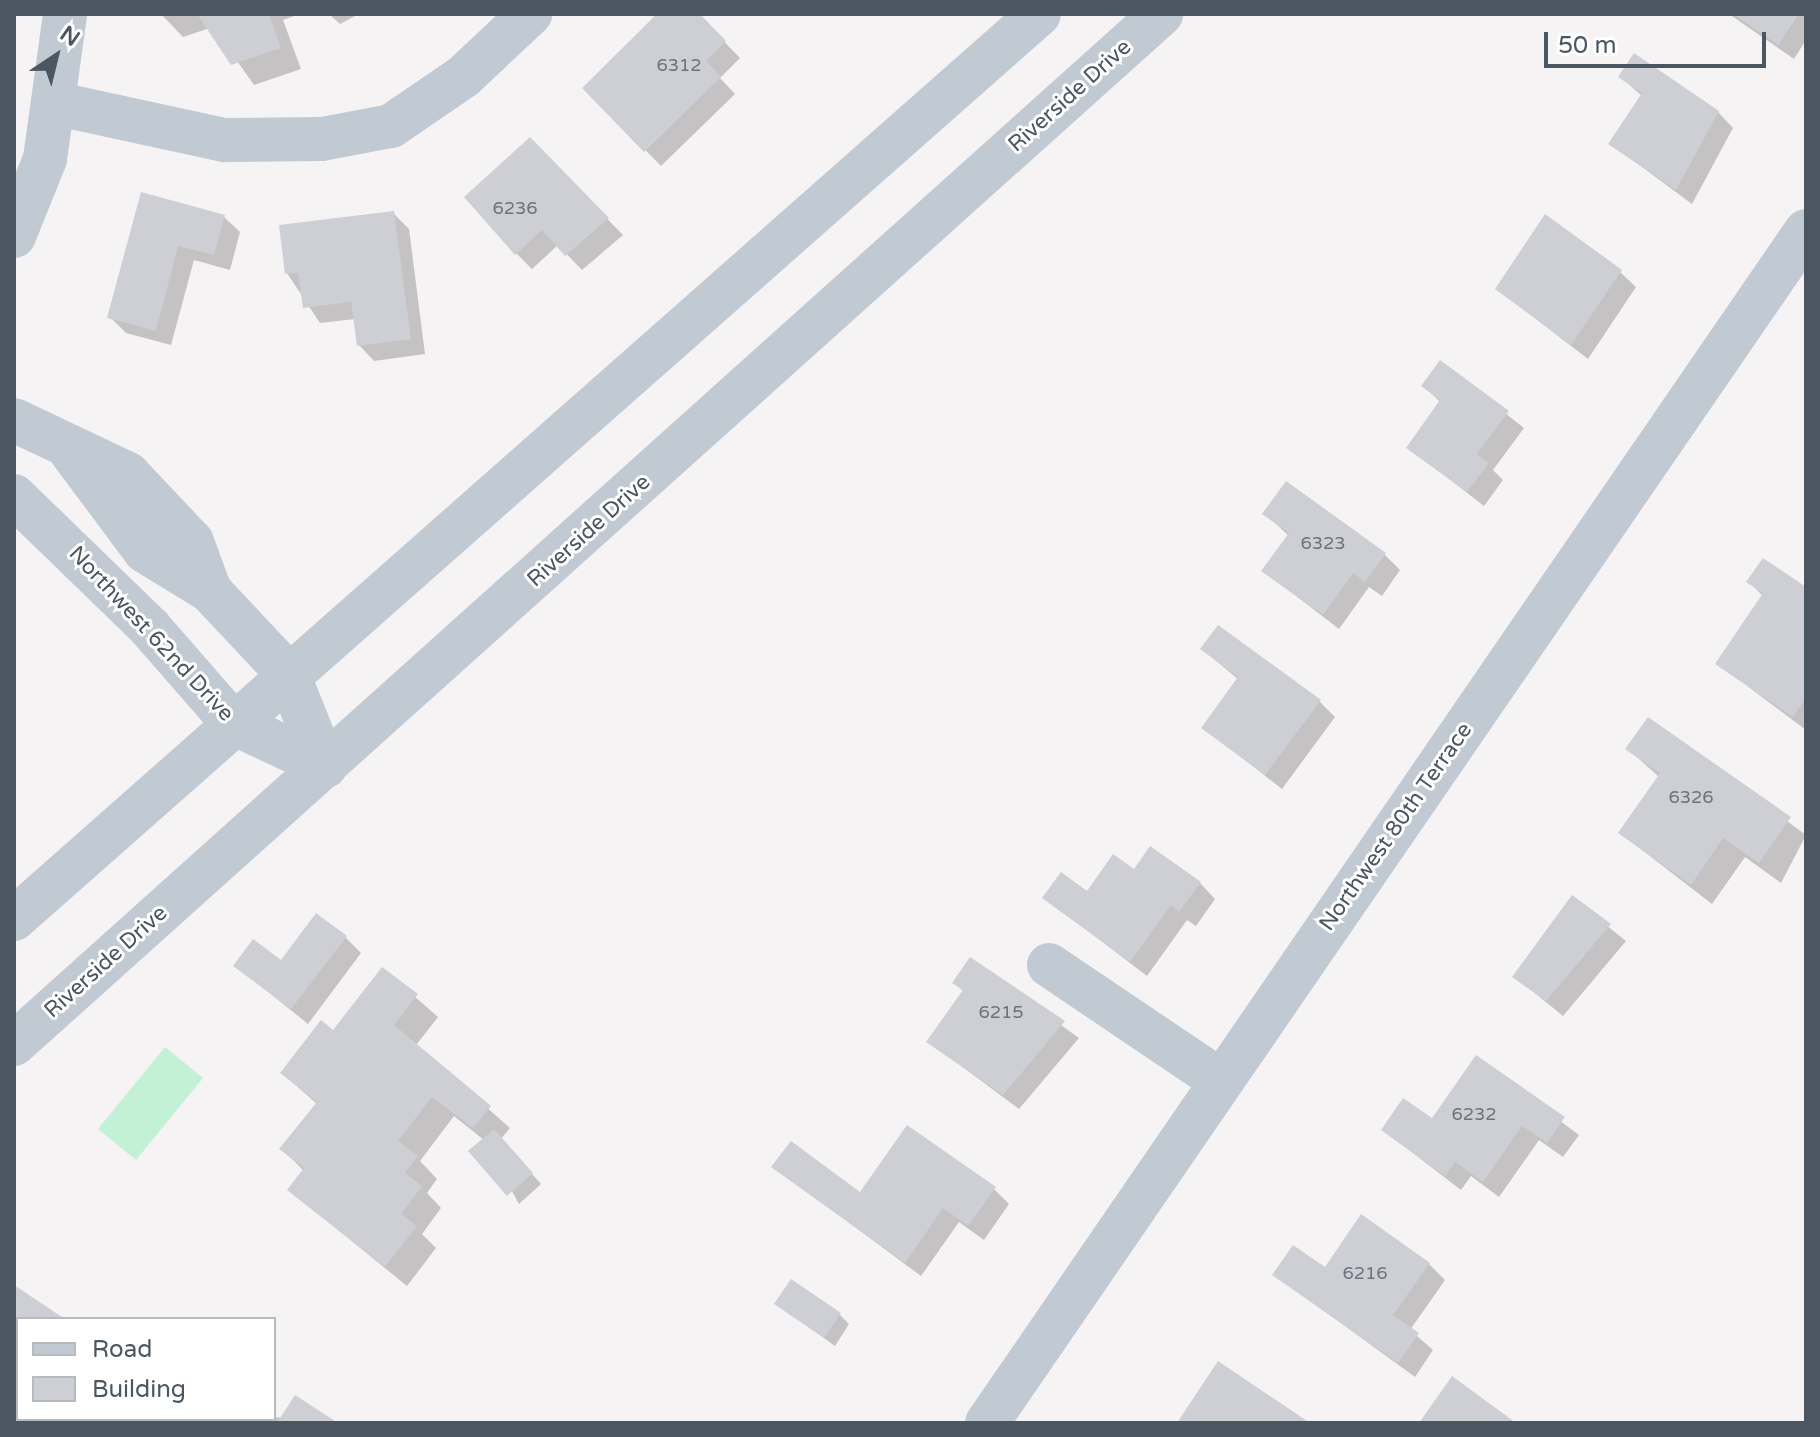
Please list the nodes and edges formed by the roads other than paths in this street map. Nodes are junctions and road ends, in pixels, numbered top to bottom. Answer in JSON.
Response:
{"nodes":[{"id":1,"x":65,"y":14,"type":"edge"},
{"id":2,"x":530,"y":14,"type":"edge"},
{"id":3,"x":1039,"y":14,"type":"edge"},
{"id":4,"x":1161,"y":14,"type":"edge"},
{"id":5,"x":58,"y":104,"type":"junction"},
{"id":6,"x":1806,"y":231,"type":"edge"},
{"id":7,"x":14,"y":236,"type":"edge"},
{"id":8,"x":14,"y":420,"type":"edge"},
{"id":9,"x":72,"y":453,"type":"junction"},
{"id":10,"x":14,"y":496,"type":"edge"},
{"id":11,"x":108,"y":501,"type":"junction"},
{"id":12,"x":65,"y":543,"type":"junction"},
{"id":13,"x":210,"y":591,"type":"junction"},
{"id":14,"x":288,"y":674,"type":"junction"},
{"id":15,"x":233,"y":723,"type":"junction"},
{"id":16,"x":325,"y":766,"type":"junction"},
{"id":17,"x":14,"y":919,"type":"edge"},
{"id":18,"x":1049,"y":965,"type":"dead end"},
{"id":19,"x":14,"y":1044,"type":"edge"},
{"id":20,"x":1221,"y":1081,"type":"junction"},
{"id":21,"x":987,"y":1423,"type":"edge"}],
"edges":[{"from":1,"to":5,"type":"street"},
{"from":2,"to":5,"type":"street"},
{"from":3,"to":14,"type":"street"},
{"from":4,"to":16,"type":"street","name":"Riverside Drive"},
{"from":5,"to":7,"type":"street"},
{"from":6,"to":20,"type":"street","name":"Northwest 80th Terrace"},
{"from":8,"to":9,"type":"street"},
{"from":9,"to":11,"type":"street"},
{"from":9,"to":13,"type":"street"},
{"from":10,"to":12,"type":"street","name":"Northwest 62nd Drive"},
{"from":11,"to":12,"type":"street"},
{"from":11,"to":13,"type":"street"},
{"from":12,"to":15,"type":"street","name":"Northwest 62nd Drive"},
{"from":13,"to":14,"type":"street"},
{"from":14,"to":15,"type":"street"},
{"from":14,"to":16,"type":"street"},
{"from":15,"to":16,"type":"street","name":"Northwest 62nd Drive"},
{"from":15,"to":17,"type":"street"},
{"from":16,"to":19,"type":"street","name":"Riverside Drive"},
{"from":18,"to":20,"type":"street"},
{"from":20,"to":21,"type":"street","name":"Northwest 80th Terrace"}]}
